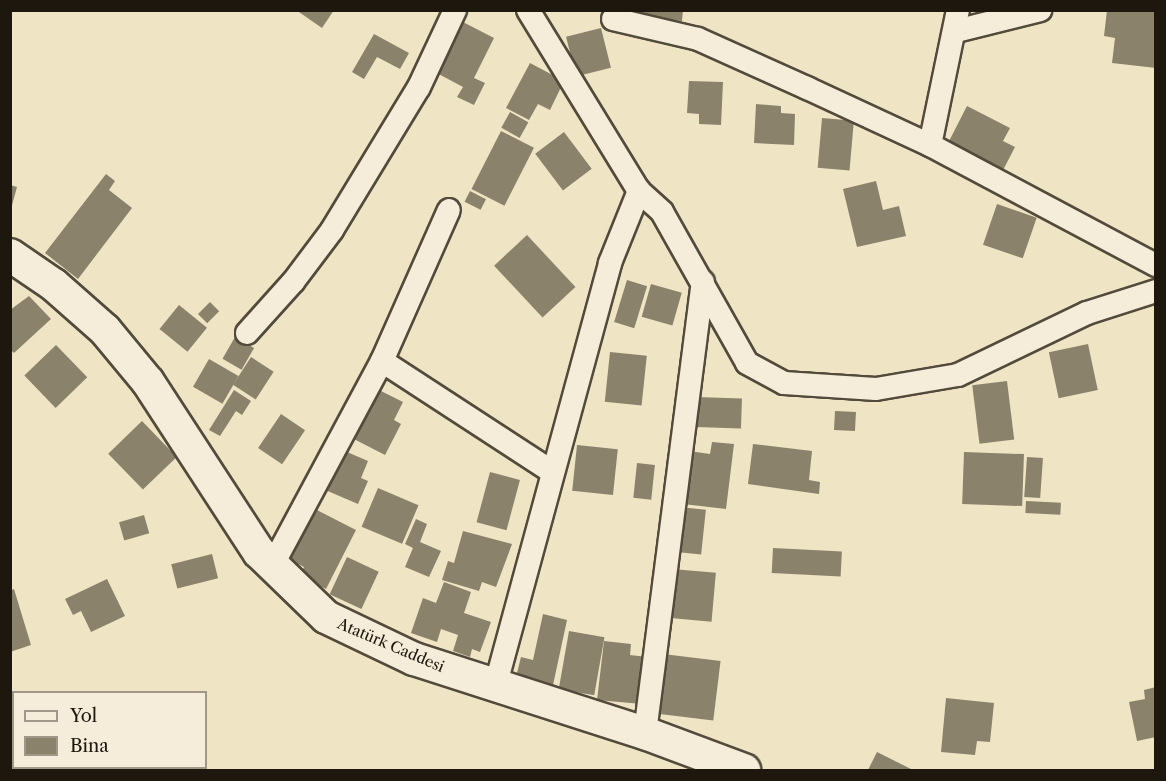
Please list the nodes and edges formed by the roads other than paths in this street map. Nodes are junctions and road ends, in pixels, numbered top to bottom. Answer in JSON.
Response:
{"nodes":[{"id":1,"x":455,"y":10,"type":"edge"},
{"id":2,"x":528,"y":10,"type":"edge"},
{"id":3,"x":1040,"y":10,"type":"edge"},
{"id":4,"x":613,"y":19,"type":"dead end"},
{"id":5,"x":957,"y":21,"type":"edge"},
{"id":6,"x":930,"y":145,"type":"junction"},
{"id":7,"x":639,"y":191,"type":"junction"},
{"id":8,"x":449,"y":210,"type":"dead end"},
{"id":9,"x":10,"y":255,"type":"edge"},
{"id":10,"x":1155,"y":265,"type":"edge"},
{"id":11,"x":703,"y":282,"type":"junction"},
{"id":12,"x":1155,"y":291,"type":"edge"},
{"id":13,"x":247,"y":333,"type":"dead end"},
{"id":14,"x":382,"y":361,"type":"junction"},
{"id":15,"x":551,"y":471,"type":"junction"},
{"id":16,"x":272,"y":566,"type":"junction"},
{"id":17,"x":495,"y":687,"type":"junction"},
{"id":18,"x":645,"y":733,"type":"junction"},
{"id":19,"x":737,"y":769,"type":"edge"}],
"edges":[{"from":1,"to":13,"type":"street"},
{"from":2,"to":7,"type":"street"},
{"from":3,"to":5,"type":"street"},
{"from":4,"to":6,"type":"street"},
{"from":5,"to":6,"type":"street"},
{"from":6,"to":10,"type":"street"},
{"from":7,"to":11,"type":"street"},
{"from":7,"to":15,"type":"street"},
{"from":8,"to":14,"type":"street"},
{"from":9,"to":16,"type":"street","name":"Atatürk Caddesi"},
{"from":11,"to":12,"type":"street"},
{"from":11,"to":18,"type":"street"},
{"from":14,"to":15,"type":"street"},
{"from":14,"to":16,"type":"street"},
{"from":15,"to":17,"type":"street"},
{"from":16,"to":17,"type":"street","name":"Atatürk Caddesi"},
{"from":17,"to":18,"type":"street","name":"Atatürk Caddesi"},
{"from":18,"to":19,"type":"street","name":"Atatürk Caddesi"}]}
